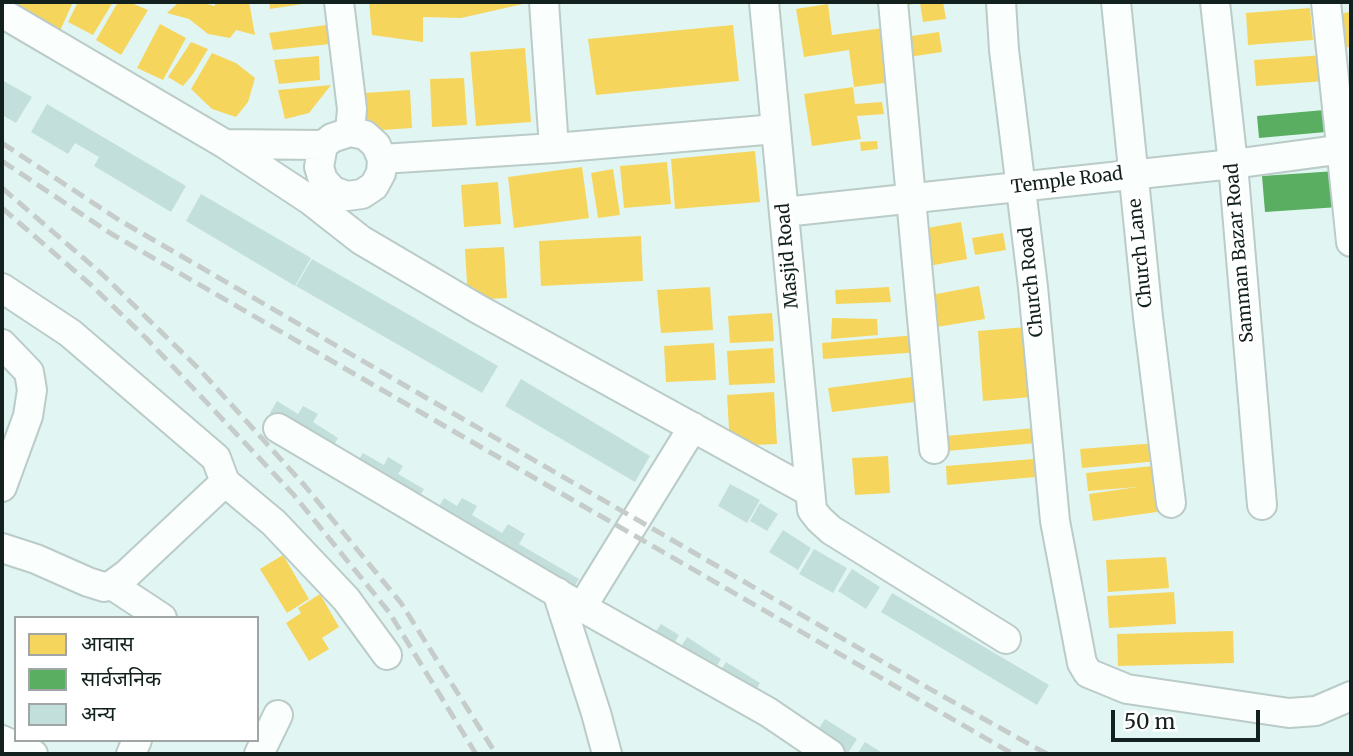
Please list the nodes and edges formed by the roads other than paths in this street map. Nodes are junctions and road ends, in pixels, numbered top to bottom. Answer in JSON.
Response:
{"nodes":[{"id":1,"x":339,"y":2,"type":"edge"},
{"id":2,"x":544,"y":2,"type":"edge"},
{"id":3,"x":764,"y":2,"type":"edge"},
{"id":4,"x":893,"y":2,"type":"edge"},
{"id":5,"x":1001,"y":2,"type":"edge"},
{"id":6,"x":1116,"y":2,"type":"edge"},
{"id":7,"x":1215,"y":2,"type":"edge"},
{"id":8,"x":1326,"y":2,"type":"edge"},
{"id":9,"x":2,"y":13,"type":"edge"},
{"id":10,"x":776,"y":129,"type":"junction"},
{"id":11,"x":350,"y":132,"type":"junction"},
{"id":12,"x":225,"y":144,"type":"junction"},
{"id":13,"x":323,"y":145,"type":"junction"},
{"id":14,"x":555,"y":148,"type":"junction"},
{"id":15,"x":1346,"y":149,"type":"edge"},
{"id":16,"x":382,"y":159,"type":"junction"},
{"id":17,"x":1233,"y":164,"type":"junction"},
{"id":18,"x":1133,"y":173,"type":"junction"},
{"id":19,"x":1021,"y":186,"type":"junction"},
{"id":20,"x":362,"y":194,"type":"junction"},
{"id":21,"x":910,"y":200,"type":"junction"},
{"id":22,"x":783,"y":212,"type":"junction"},
{"id":23,"x":361,"y":240,"type":"junction"},
{"id":24,"x":1351,"y":242,"type":"edge"},
{"id":25,"x":2,"y":288,"type":"edge"},
{"id":26,"x":2,"y":344,"type":"edge"},
{"id":27,"x":693,"y":427,"type":"junction"},
{"id":28,"x":278,"y":428,"type":"dead end"},
{"id":29,"x":934,"y":449,"type":"dead end"},
{"id":30,"x":225,"y":482,"type":"junction"},
{"id":31,"x":2,"y":487,"type":"edge"},
{"id":32,"x":811,"y":501,"type":"junction"},
{"id":33,"x":1171,"y":503,"type":"dead end"},
{"id":34,"x":1262,"y":505,"type":"dead end"},
{"id":35,"x":2,"y":548,"type":"edge"},
{"id":36,"x":112,"y":585,"type":"junction"},
{"id":37,"x":557,"y":592,"type":"junction"},
{"id":38,"x":582,"y":607,"type":"junction"},
{"id":39,"x":159,"y":616,"type":"edge"},
{"id":40,"x":1006,"y":639,"type":"dead end"},
{"id":41,"x":387,"y":655,"type":"dead end"},
{"id":42,"x":1351,"y":696,"type":"edge"},
{"id":43,"x":278,"y":715,"type":"dead end"},
{"id":44,"x":2,"y":740,"type":"edge"},
{"id":45,"x":33,"y":754,"type":"edge"},
{"id":46,"x":259,"y":754,"type":"edge"},
{"id":47,"x":607,"y":754,"type":"edge"},
{"id":48,"x":830,"y":754,"type":"edge"}],
"edges":[{"from":1,"to":11,"type":"street"},
{"from":2,"to":14,"type":"street"},
{"from":3,"to":10,"type":"street","name":"Masjid Road"},
{"from":4,"to":21,"type":"street"},
{"from":5,"to":19,"type":"street","name":"Church Road"},
{"from":6,"to":18,"type":"street","name":"Church Lane"},
{"from":7,"to":17,"type":"street","name":"Samman Bazar Road"},
{"from":8,"to":15,"type":"street"},
{"from":9,"to":12,"type":"street"},
{"from":10,"to":14,"type":"street"},
{"from":10,"to":22,"type":"street","name":"Masjid Road"},
{"from":11,"to":13,"type":"street"},
{"from":11,"to":16,"type":"street"},
{"from":12,"to":13,"type":"street"},
{"from":12,"to":23,"type":"street"},
{"from":13,"to":20,"type":"street"},
{"from":14,"to":16,"type":"street"},
{"from":15,"to":17,"type":"street","name":"Temple Road"},
{"from":15,"to":24,"type":"street"},
{"from":16,"to":20,"type":"street"},
{"from":17,"to":18,"type":"street","name":"Temple Road"},
{"from":17,"to":34,"type":"street","name":"Samman Bazar Road"},
{"from":18,"to":19,"type":"street","name":"Temple Road"},
{"from":18,"to":33,"type":"street","name":"Church Lane"},
{"from":19,"to":21,"type":"street","name":"Temple Road"},
{"from":19,"to":42,"type":"street","name":"Church Road"},
{"from":20,"to":23,"type":"street"},
{"from":21,"to":22,"type":"street","name":"Temple Road"},
{"from":21,"to":29,"type":"street"},
{"from":22,"to":32,"type":"street","name":"Masjid Road"},
{"from":23,"to":27,"type":"street"},
{"from":25,"to":30,"type":"street"},
{"from":26,"to":31,"type":"street"},
{"from":27,"to":32,"type":"street"},
{"from":27,"to":38,"type":"street"},
{"from":28,"to":37,"type":"street"},
{"from":30,"to":36,"type":"street"},
{"from":30,"to":41,"type":"street"},
{"from":32,"to":40,"type":"street"},
{"from":35,"to":36,"type":"street"},
{"from":36,"to":39,"type":"street"},
{"from":37,"to":38,"type":"street"},
{"from":37,"to":47,"type":"street"},
{"from":38,"to":48,"type":"street"},
{"from":43,"to":46,"type":"street"},
{"from":44,"to":45,"type":"street"}]}
